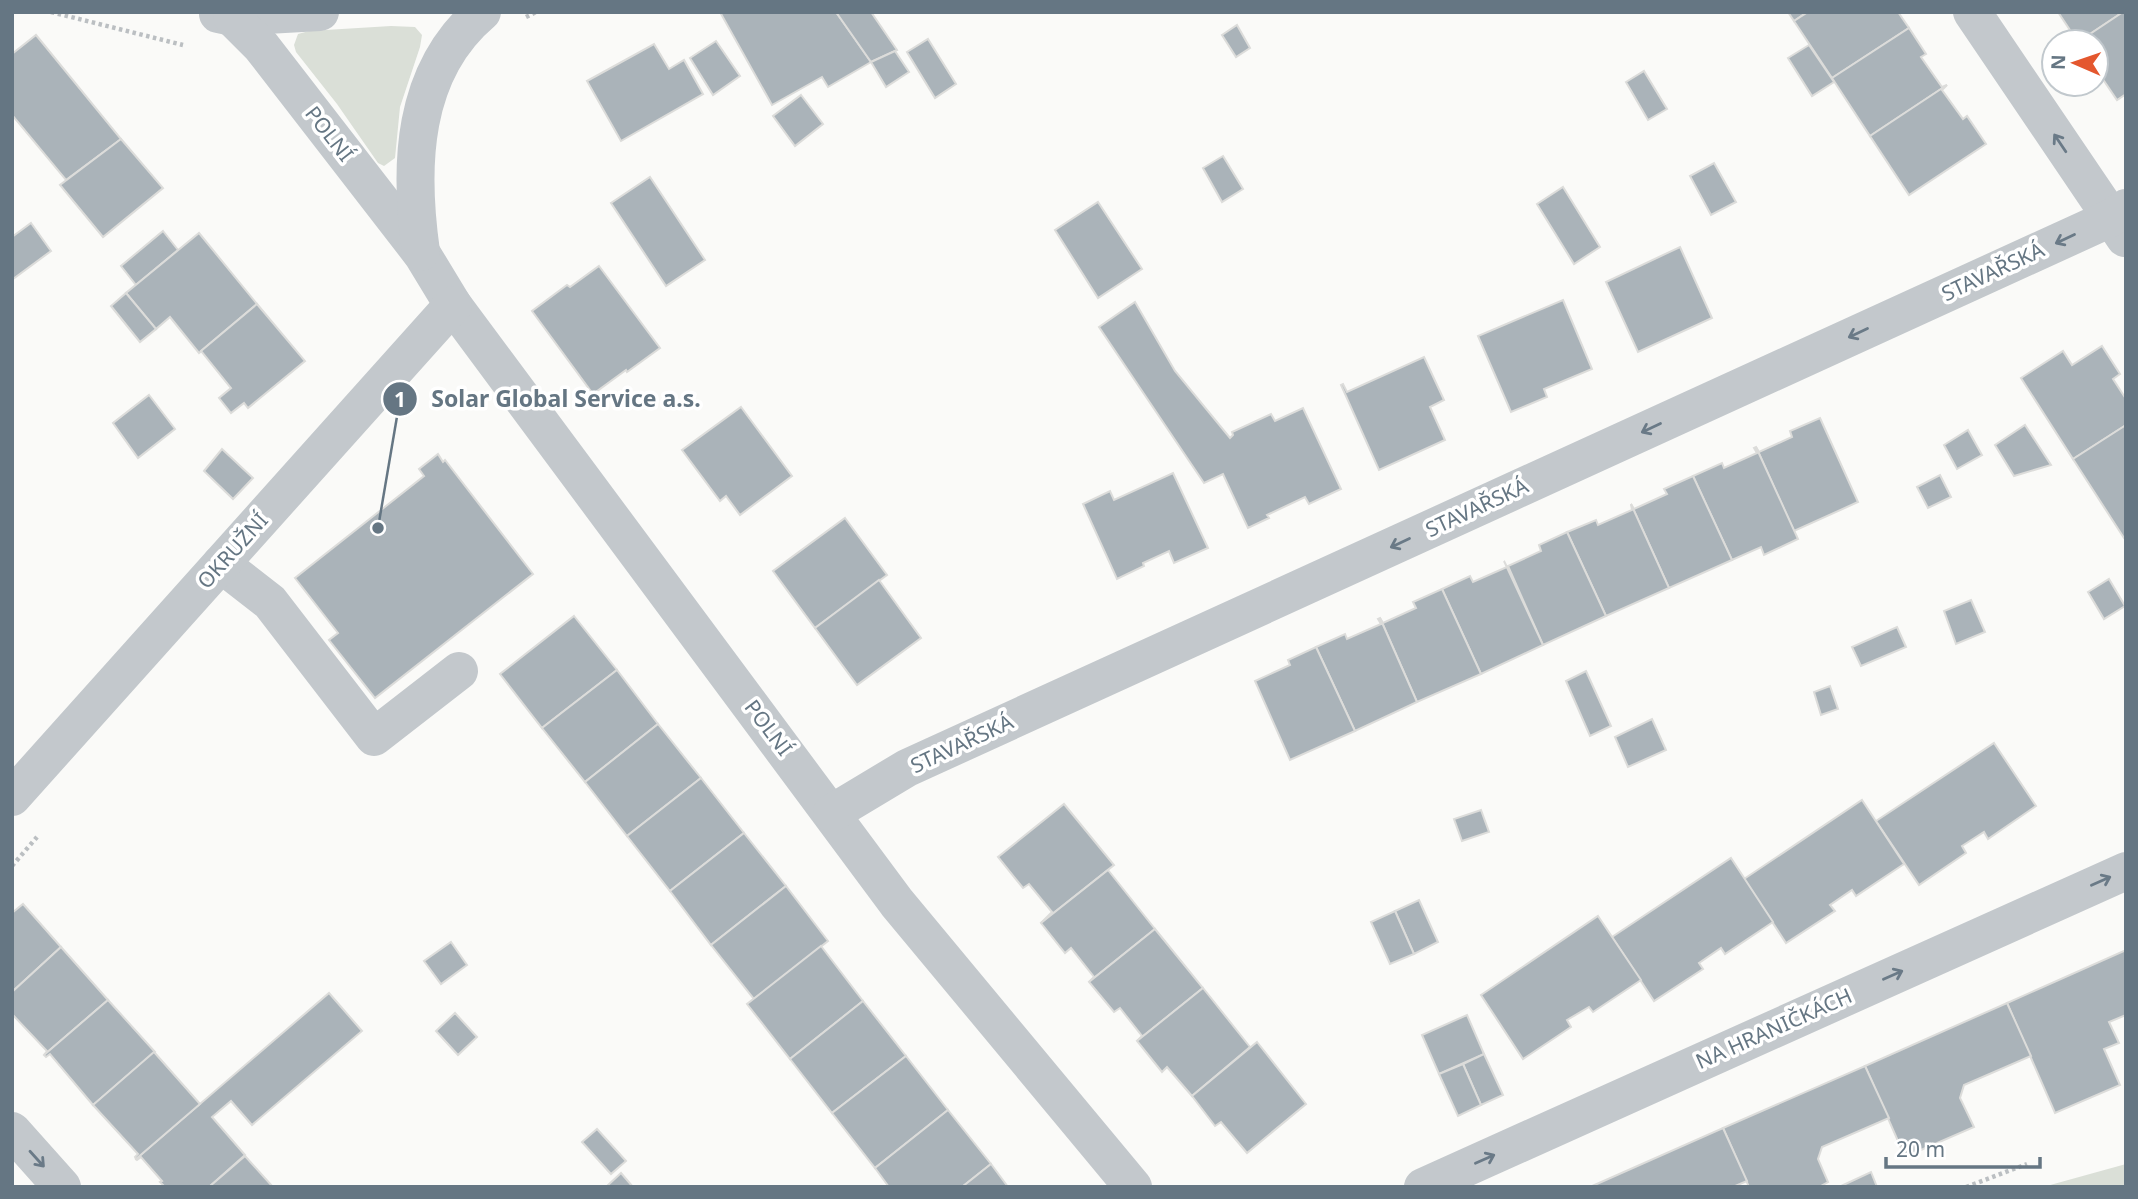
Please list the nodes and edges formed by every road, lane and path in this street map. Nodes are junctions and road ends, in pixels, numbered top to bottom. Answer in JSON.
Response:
{"nodes":[{"id":1,"x":51,"y":12,"type":"edge"},
{"id":2,"x":320,"y":12,"type":"edge"},
{"id":3,"x":482,"y":12,"type":"edge"},
{"id":4,"x":1972,"y":12,"type":"edge"},
{"id":5,"x":220,"y":15,"type":"edge"},
{"id":6,"x":180,"y":45,"type":"dead end"},
{"id":7,"x":2121,"y":222,"type":"edge"},
{"id":8,"x":422,"y":254,"type":"junction"},
{"id":9,"x":453,"y":305,"type":"junction"},
{"id":10,"x":221,"y":564,"type":"junction"},
{"id":11,"x":459,"y":671,"type":"dead end"},
{"id":12,"x":12,"y":797,"type":"edge"},
{"id":13,"x":832,"y":813,"type":"junction"},
{"id":14,"x":39,"y":834,"type":"dead end"},
{"id":15,"x":12,"y":866,"type":"edge"},
{"id":16,"x":2126,"y":871,"type":"edge"},
{"id":17,"x":12,"y":1131,"type":"edge"},
{"id":18,"x":2027,"y":1164,"type":"dead end"},
{"id":19,"x":62,"y":1187,"type":"edge"},
{"id":20,"x":1133,"y":1187,"type":"edge"},
{"id":21,"x":1423,"y":1187,"type":"edge"},
{"id":22,"x":1966,"y":1187,"type":"edge"}],
"edges":[{"from":1,"to":6,"type":"path"},
{"from":2,"to":5,"type":"street"},
{"from":3,"to":8,"type":"street","name":"POLNÍ"},
{"from":7,"to":4,"type":"street","one_way":true},
{"from":5,"to":8,"type":"street","name":"POLNÍ"},
{"from":7,"to":13,"type":"street","name":"STAVAŘSKÁ","one_way":true},
{"from":8,"to":9,"type":"street","name":"POLNÍ"},
{"from":9,"to":10,"type":"street","name":"OKRUŽNÍ"},
{"from":9,"to":13,"type":"street","name":"POLNÍ"},
{"from":10,"to":11,"type":"street"},
{"from":10,"to":12,"type":"street","name":"OKRUŽNÍ"},
{"from":13,"to":20,"type":"street","name":"POLNÍ"},
{"from":14,"to":15,"type":"path"},
{"from":21,"to":16,"type":"street","name":"NA HRANIČKÁCH","one_way":true},
{"from":17,"to":19,"type":"street","one_way":true},
{"from":18,"to":22,"type":"path"}]}
